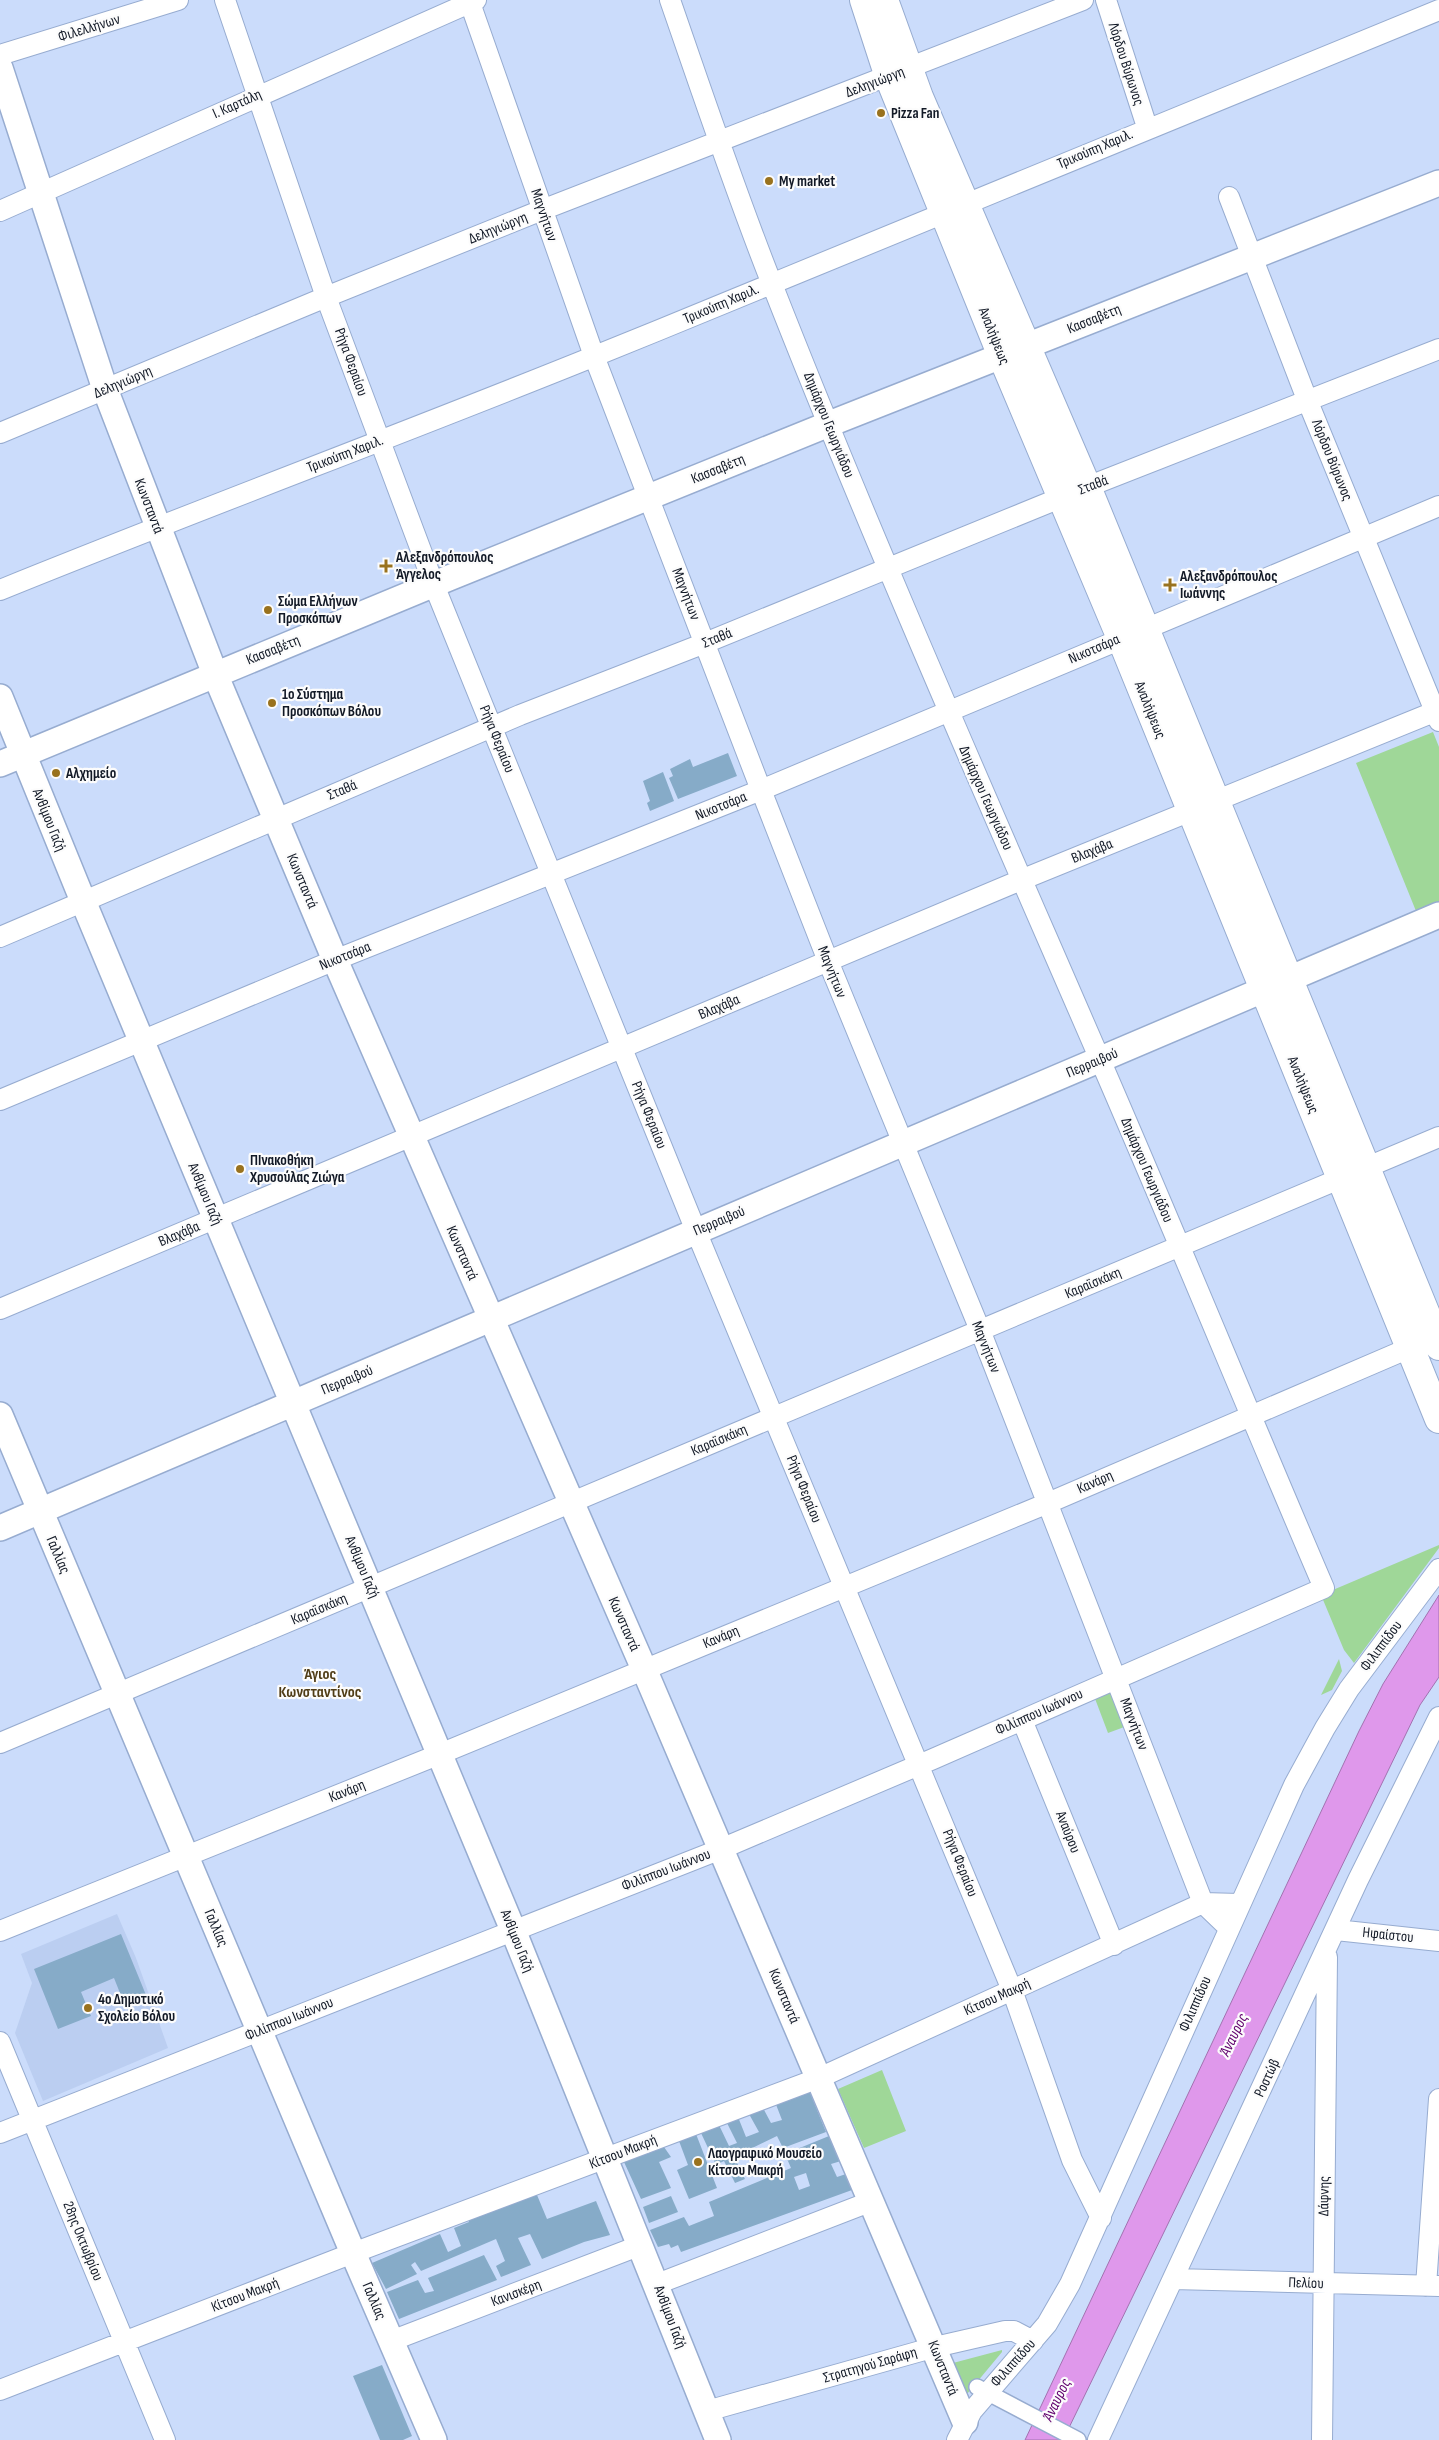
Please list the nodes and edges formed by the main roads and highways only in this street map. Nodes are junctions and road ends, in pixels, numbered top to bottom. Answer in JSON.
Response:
{"nodes":[{"id":1,"x":864,"y":0,"type":"edge"},
{"id":2,"x":884,"y":0,"type":"edge"},
{"id":3,"x":899,"y":73,"type":"junction"},
{"id":4,"x":955,"y":208,"type":"junction"},
{"id":5,"x":1438,"y":1339,"type":"edge"},
{"id":6,"x":1439,"y":1419,"type":"edge"}],
"edges":[{"from":1,"to":3,"type":"main road","name":"Αναλήψεως"},
{"from":2,"to":3,"type":"main road","name":"Αναλήψεως"},
{"from":3,"to":4,"type":"main road","name":"Αναλήψεως"},
{"from":4,"to":5,"type":"main road","name":"Αναλήψεως"},
{"from":4,"to":6,"type":"main road","name":"Αναλήψεως"}]}
